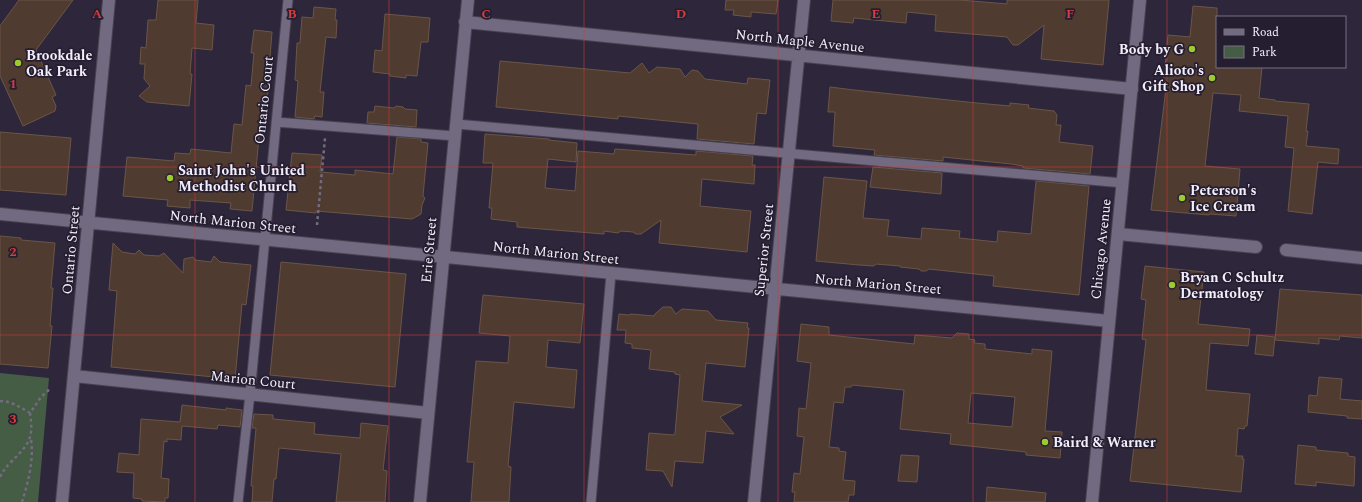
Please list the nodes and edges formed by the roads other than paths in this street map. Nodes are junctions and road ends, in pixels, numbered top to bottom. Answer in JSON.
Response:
{"nodes":[{"id":1,"x":109,"y":0,"type":"edge"},
{"id":2,"x":288,"y":0,"type":"edge"},
{"id":3,"x":468,"y":0,"type":"edge"},
{"id":4,"x":804,"y":0,"type":"edge"},
{"id":5,"x":1140,"y":0,"type":"edge"},
{"id":6,"x":465,"y":22,"type":"junction"},
{"id":7,"x":798,"y":56,"type":"junction"},
{"id":8,"x":1132,"y":89,"type":"junction"},
{"id":9,"x":276,"y":122,"type":"junction"},
{"id":10,"x":456,"y":124,"type":"junction"},
{"id":11,"x":455,"y":136,"type":"junction"},
{"id":12,"x":788,"y":154,"type":"junction"},
{"id":13,"x":1123,"y":183,"type":"junction"},
{"id":14,"x":0,"y":214,"type":"edge"},
{"id":15,"x":88,"y":223,"type":"junction"},
{"id":16,"x":1118,"y":234,"type":"junction"},
{"id":17,"x":264,"y":240,"type":"junction"},
{"id":18,"x":1256,"y":247,"type":"dead end"},
{"id":19,"x":1286,"y":250,"type":"dead end"},
{"id":20,"x":443,"y":257,"type":"junction"},
{"id":21,"x":1362,"y":258,"type":"edge"},
{"id":22,"x":611,"y":274,"type":"junction"},
{"id":23,"x":775,"y":290,"type":"junction"},
{"id":24,"x":1109,"y":321,"type":"junction"},
{"id":25,"x":74,"y":376,"type":"junction"},
{"id":26,"x":250,"y":394,"type":"junction"},
{"id":27,"x":428,"y":413,"type":"junction"},
{"id":28,"x":62,"y":502,"type":"edge"},
{"id":29,"x":238,"y":502,"type":"edge"},
{"id":30,"x":420,"y":502,"type":"edge"},
{"id":31,"x":591,"y":502,"type":"edge"},
{"id":32,"x":754,"y":502,"type":"edge"},
{"id":33,"x":1092,"y":502,"type":"edge"}],
"edges":[{"from":1,"to":15,"type":"street","name":"Ontario Street"},
{"from":2,"to":9,"type":"lane","name":"Ontario Court"},
{"from":3,"to":6,"type":"street","name":"Erie Street"},
{"from":4,"to":7,"type":"street","name":"Superior Street"},
{"from":5,"to":8,"type":"street","name":"Chicago Avenue"},
{"from":6,"to":7,"type":"street","name":"North Maple Avenue"},
{"from":6,"to":10,"type":"street","name":"Erie Street"},
{"from":7,"to":8,"type":"street","name":"North Maple Avenue"},
{"from":7,"to":12,"type":"street","name":"Superior Street"},
{"from":8,"to":13,"type":"street","name":"Chicago Avenue"},
{"from":9,"to":11,"type":"lane"},
{"from":9,"to":17,"type":"lane","name":"Ontario Court"},
{"from":10,"to":11,"type":"street","name":"Erie Street"},
{"from":10,"to":12,"type":"lane"},
{"from":11,"to":20,"type":"street","name":"Erie Street"},
{"from":12,"to":13,"type":"lane"},
{"from":12,"to":23,"type":"street","name":"Superior Street"},
{"from":13,"to":16,"type":"street","name":"Chicago Avenue"},
{"from":14,"to":15,"type":"street","name":"North Marion Street"},
{"from":15,"to":17,"type":"street","name":"North Marion Street"},
{"from":15,"to":25,"type":"street","name":"Ontario Street"},
{"from":16,"to":18,"type":"street"},
{"from":16,"to":24,"type":"street","name":"Chicago Avenue"},
{"from":17,"to":20,"type":"street","name":"North Marion Street"},
{"from":17,"to":26,"type":"lane","name":"Ontario Court"},
{"from":19,"to":21,"type":"street"},
{"from":20,"to":22,"type":"street","name":"North Marion Street"},
{"from":20,"to":27,"type":"street","name":"Erie Street"},
{"from":22,"to":23,"type":"street","name":"North Marion Street"},
{"from":22,"to":31,"type":"lane"},
{"from":23,"to":24,"type":"street","name":"North Marion Street"},
{"from":23,"to":32,"type":"street","name":"Superior Street"},
{"from":24,"to":33,"type":"street","name":"Chicago Avenue"},
{"from":25,"to":26,"type":"street","name":"Marion Court"},
{"from":25,"to":28,"type":"street","name":"Ontario Street"},
{"from":26,"to":27,"type":"street","name":"Marion Court"},
{"from":26,"to":29,"type":"lane","name":"Ontario Court"},
{"from":27,"to":30,"type":"street","name":"Erie Street"}]}
